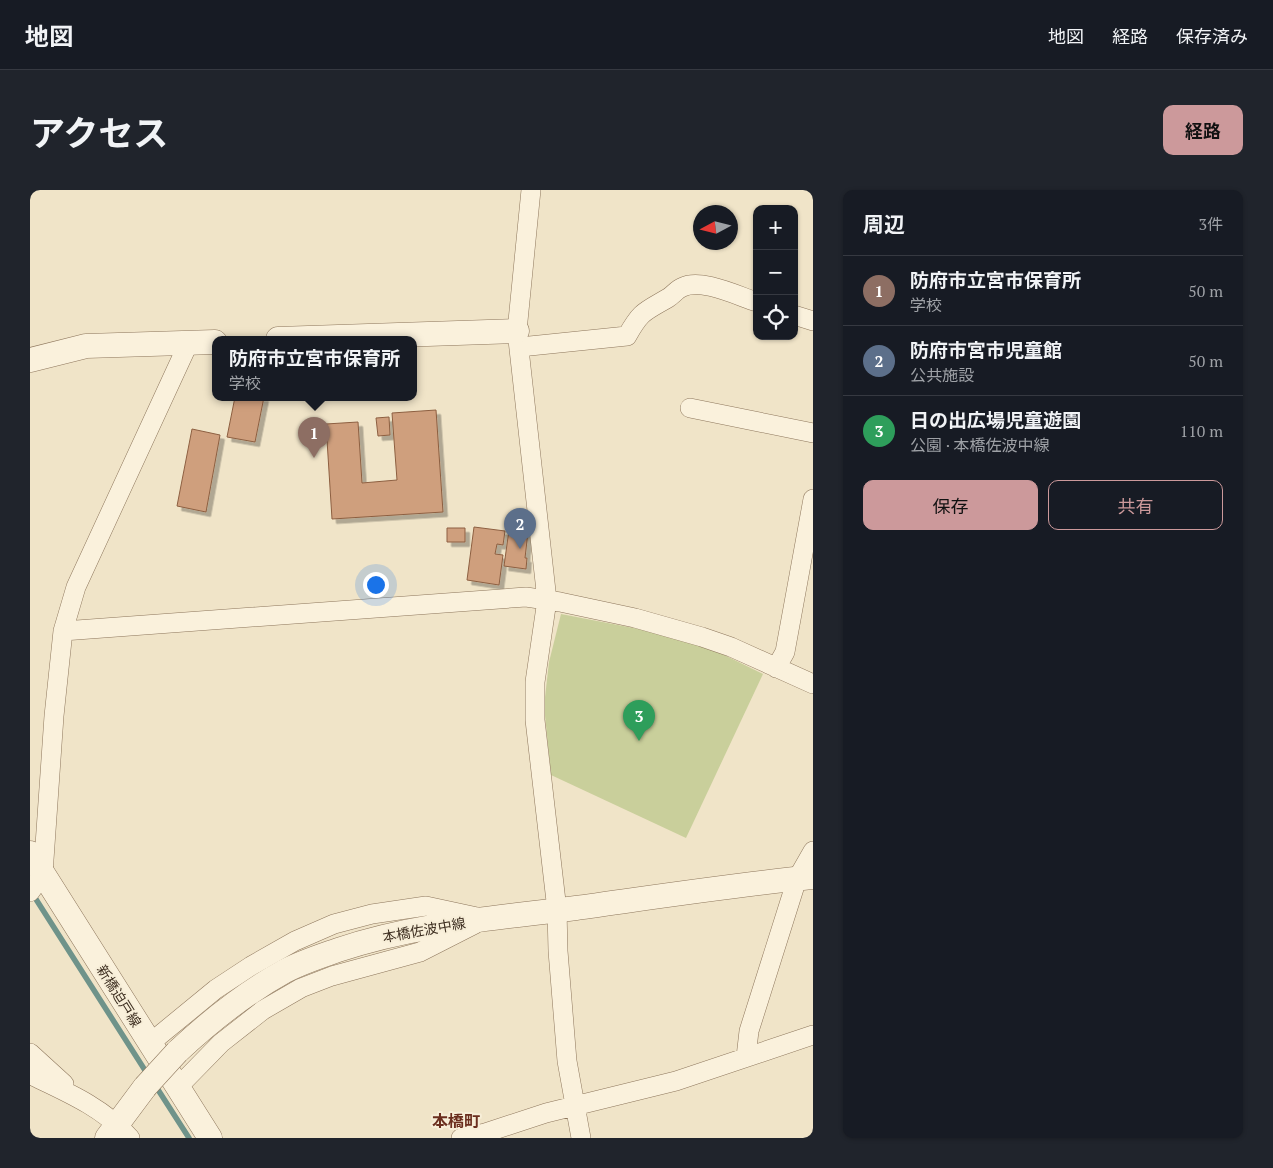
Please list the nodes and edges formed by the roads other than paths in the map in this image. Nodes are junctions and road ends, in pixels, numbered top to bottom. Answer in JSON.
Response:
{"nodes":[{"id":1,"x":531,"y":190,"type":"edge"},
{"id":2,"x":753,"y":301,"type":"edge"},
{"id":3,"x":798,"y":316,"type":"edge"},
{"id":4,"x":813,"y":321,"type":"edge"},
{"id":5,"x":417,"y":339,"type":"edge"},
{"id":6,"x":519,"y":339,"type":"junction"},
{"id":7,"x":190,"y":342,"type":"junction"},
{"id":8,"x":212,"y":342,"type":"edge"},
{"id":9,"x":30,"y":360,"type":"edge"},
{"id":10,"x":690,"y":408,"type":"dead end"},
{"id":11,"x":813,"y":433,"type":"edge"},
{"id":12,"x":813,"y":499,"type":"edge"},
{"id":13,"x":547,"y":600,"type":"junction"},
{"id":14,"x":63,"y":631,"type":"junction"},
{"id":15,"x":776,"y":668,"type":"junction"},
{"id":16,"x":813,"y":684,"type":"edge"},
{"id":17,"x":813,"y":851,"type":"edge"},
{"id":18,"x":30,"y":853,"type":"edge"},
{"id":19,"x":805,"y":878,"type":"edge"},
{"id":20,"x":36,"y":883,"type":"edge"},
{"id":21,"x":557,"y":910,"type":"junction"},
{"id":22,"x":485,"y":919,"type":"junction"},
{"id":23,"x":813,"y":1035,"type":"edge"},
{"id":24,"x":149,"y":1044,"type":"junction"},
{"id":25,"x":30,"y":1053,"type":"edge"},
{"id":26,"x":746,"y":1057,"type":"junction"},
{"id":27,"x":30,"y":1073,"type":"edge"},
{"id":28,"x":177,"y":1088,"type":"junction"},
{"id":29,"x":78,"y":1097,"type":"junction"},
{"id":30,"x":575,"y":1107,"type":"junction"},
{"id":31,"x":118,"y":1133,"type":"edge"},
{"id":32,"x":210,"y":1138,"type":"edge"},
{"id":33,"x":461,"y":1138,"type":"edge"},
{"id":34,"x":581,"y":1138,"type":"edge"}],
"edges":[{"from":1,"to":6,"type":"street"},
{"from":2,"to":6,"type":"street"},
{"from":3,"to":4,"type":"street"},
{"from":5,"to":6,"type":"street"},
{"from":6,"to":13,"type":"street"},
{"from":7,"to":8,"type":"street"},
{"from":7,"to":9,"type":"street"},
{"from":7,"to":14,"type":"street"},
{"from":10,"to":11,"type":"street"},
{"from":12,"to":15,"type":"street"},
{"from":13,"to":14,"type":"street"},
{"from":13,"to":15,"type":"street"},
{"from":13,"to":21,"type":"street"},
{"from":14,"to":20,"type":"street"},
{"from":15,"to":16,"type":"street"},
{"from":17,"to":19,"type":"street"},
{"from":18,"to":20,"type":"street","name":"新橋迫戸線"},
{"from":19,"to":21,"type":"street","name":"本橋佐波中線"},
{"from":19,"to":26,"type":"street"},
{"from":20,"to":24,"type":"street","name":"新橋迫戸線"},
{"from":21,"to":22,"type":"street","name":"本橋佐波中線"},
{"from":21,"to":30,"type":"street"},
{"from":22,"to":24,"type":"street"},
{"from":22,"to":28,"type":"street"},
{"from":22,"to":31,"type":"street","name":"本橋佐波中線","bridge":true},
{"from":23,"to":26,"type":"street"},
{"from":24,"to":28,"type":"street","name":"新橋迫戸線"},
{"from":25,"to":29,"type":"street"},
{"from":26,"to":30,"type":"street"},
{"from":27,"to":29,"type":"street"},
{"from":28,"to":32,"type":"street","name":"新橋迫戸線"},
{"from":29,"to":31,"type":"street"},
{"from":30,"to":33,"type":"street"},
{"from":30,"to":34,"type":"street"}]}
